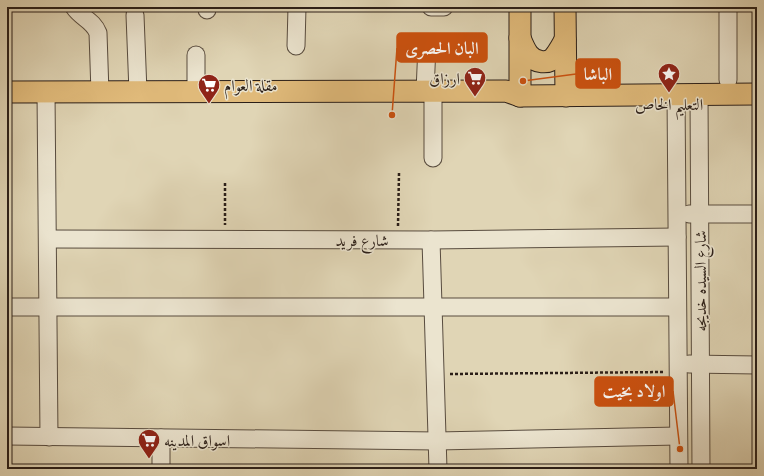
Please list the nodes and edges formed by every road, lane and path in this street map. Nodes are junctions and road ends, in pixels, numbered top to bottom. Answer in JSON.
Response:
{"nodes":[{"id":1,"x":74,"y":7,"type":"edge"},
{"id":2,"x":297,"y":7,"type":"edge"},
{"id":3,"x":431,"y":7,"type":"edge"},
{"id":4,"x":444,"y":7,"type":"edge"},
{"id":5,"x":520,"y":7,"type":"edge"},
{"id":6,"x":565,"y":7,"type":"edge"},
{"id":7,"x":728,"y":7,"type":"edge"},
{"id":8,"x":135,"y":14,"type":"dead end"},
{"id":9,"x":520,"y":38,"type":"junction"},
{"id":10,"x":565,"y":40,"type":"junction"},
{"id":11,"x":296,"y":46,"type":"dead end"},
{"id":12,"x":427,"y":46,"type":"dead end"},
{"id":13,"x":196,"y":55,"type":"dead end"},
{"id":14,"x":728,"y":80,"type":"junction"},
{"id":15,"x":757,"y":80,"type":"edge"},
{"id":16,"x":566,"y":89,"type":"junction"},
{"id":17,"x":515,"y":90,"type":"junction"},
{"id":18,"x":429,"y":91,"type":"junction"},
{"id":19,"x":7,"y":92,"type":"edge"},
{"id":20,"x":46,"y":92,"type":"junction"},
{"id":21,"x":138,"y":92,"type":"junction"},
{"id":22,"x":196,"y":92,"type":"junction"},
{"id":23,"x":100,"y":93,"type":"junction"},
{"id":24,"x":676,"y":94,"type":"junction"},
{"id":25,"x":699,"y":94,"type":"junction"},
{"id":26,"x":757,"y":94,"type":"edge"},
{"id":27,"x":433,"y":158,"type":"dead end"},
{"id":28,"x":399,"y":172,"type":"dead end"},
{"id":29,"x":225,"y":183,"type":"dead end"},
{"id":30,"x":677,"y":214,"type":"junction"},
{"id":31,"x":700,"y":214,"type":"junction"},
{"id":32,"x":757,"y":214,"type":"edge"},
{"id":33,"x":677,"y":237,"type":"junction"},
{"id":34,"x":48,"y":239,"type":"junction"},
{"id":35,"x":225,"y":239,"type":"junction"},
{"id":36,"x":397,"y":240,"type":"junction"},
{"id":37,"x":431,"y":240,"type":"junction"},
{"id":38,"x":7,"y":307,"type":"edge"},
{"id":39,"x":48,"y":307,"type":"junction"},
{"id":40,"x":433,"y":308,"type":"junction"},
{"id":41,"x":678,"y":308,"type":"junction"},
{"id":42,"x":701,"y":364,"type":"junction"},
{"id":43,"x":757,"y":365,"type":"edge"},
{"id":44,"x":678,"y":368,"type":"junction"},
{"id":45,"x":435,"y":374,"type":"junction"},
{"id":46,"x":7,"y":436,"type":"edge"},
{"id":47,"x":678,"y":436,"type":"junction"},
{"id":48,"x":49,"y":437,"type":"junction"},
{"id":49,"x":161,"y":438,"type":"junction"},
{"id":50,"x":437,"y":441,"type":"junction"},
{"id":51,"x":161,"y":469,"type":"edge"},
{"id":52,"x":438,"y":469,"type":"edge"},
{"id":53,"x":679,"y":469,"type":"edge"},
{"id":54,"x":701,"y":469,"type":"edge"}],
"edges":[{"from":1,"to":23,"type":"street"},
{"from":2,"to":11,"type":"street"},
{"from":3,"to":4,"type":"street"},
{"from":5,"to":9,"type":"main road"},
{"from":6,"to":10,"type":"main road"},
{"from":7,"to":14,"type":"street"},
{"from":8,"to":21,"type":"street"},
{"from":9,"to":10,"type":"main road"},
{"from":9,"to":17,"type":"main road"},
{"from":10,"to":16,"type":"main road"},
{"from":12,"to":18,"type":"street"},
{"from":13,"to":22,"type":"street"},
{"from":14,"to":15,"type":"main road"},
{"from":14,"to":16,"type":"main road"},
{"from":16,"to":17,"type":"main road"},
{"from":16,"to":24,"type":"main road"},
{"from":17,"to":18,"type":"main road"},
{"from":18,"to":22,"type":"main road"},
{"from":18,"to":27,"type":"street"},
{"from":19,"to":20,"type":"main road"},
{"from":20,"to":23,"type":"main road"},
{"from":20,"to":34,"type":"street"},
{"from":21,"to":22,"type":"main road"},
{"from":21,"to":23,"type":"main road"},
{"from":24,"to":25,"type":"main road"},
{"from":24,"to":30,"type":"street","name":"شارع السيده خديجه"},
{"from":25,"to":26,"type":"main road"},
{"from":25,"to":31,"type":"street","name":"شارع السيده خديجه"},
{"from":28,"to":36,"type":"path"},
{"from":29,"to":35,"type":"path"},
{"from":30,"to":31,"type":"street"},
{"from":30,"to":33,"type":"street","name":"شارع السيده خديجه"},
{"from":31,"to":32,"type":"street"},
{"from":31,"to":42,"type":"street","name":"شارع السيده خديجه"},
{"from":33,"to":37,"type":"street","name":"شارع فريد"},
{"from":33,"to":41,"type":"street","name":"شارع السيده خديجه"},
{"from":34,"to":35,"type":"street","name":"شارع فريد"},
{"from":34,"to":39,"type":"street"},
{"from":35,"to":36,"type":"street","name":"شارع فريد"},
{"from":36,"to":37,"type":"street","name":"شارع فريد"},
{"from":37,"to":40,"type":"street"},
{"from":38,"to":39,"type":"street"},
{"from":39,"to":40,"type":"street"},
{"from":39,"to":48,"type":"street"},
{"from":40,"to":41,"type":"street"},
{"from":40,"to":45,"type":"street"},
{"from":41,"to":44,"type":"street","name":"شارع السيده خديجه"},
{"from":42,"to":43,"type":"street"},
{"from":42,"to":44,"type":"street"},
{"from":42,"to":54,"type":"street","name":"شارع السيده خديجه"},
{"from":44,"to":45,"type":"path"},
{"from":44,"to":47,"type":"street","name":"شارع السيده خديجه"},
{"from":45,"to":50,"type":"street"},
{"from":46,"to":48,"type":"street"},
{"from":47,"to":50,"type":"street"},
{"from":47,"to":53,"type":"street","name":"شارع السيده خديجه"},
{"from":48,"to":49,"type":"street"},
{"from":49,"to":50,"type":"street"},
{"from":49,"to":51,"type":"street"},
{"from":50,"to":52,"type":"street"}]}
